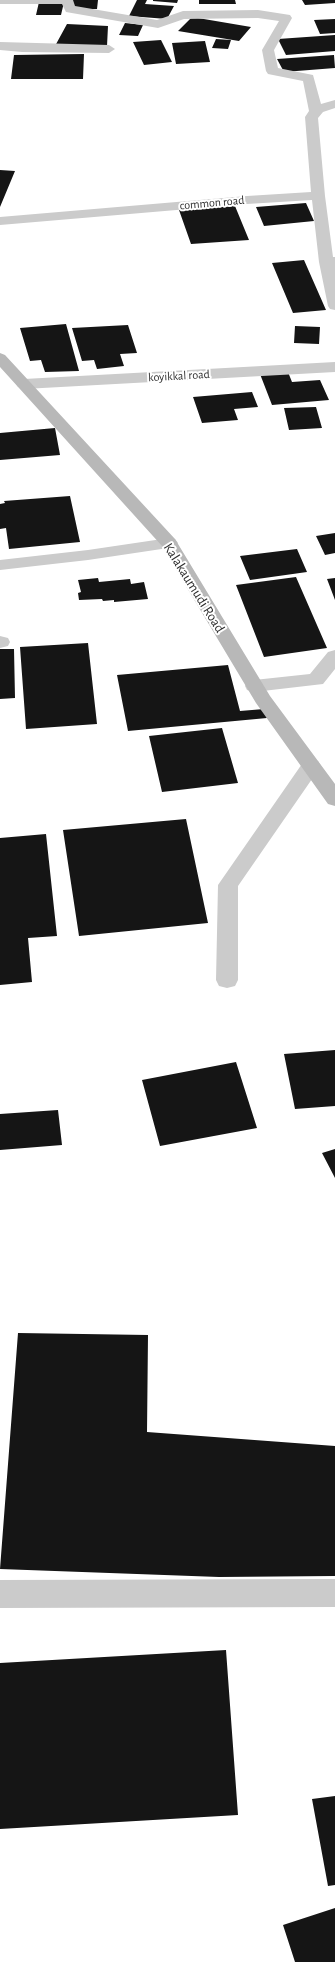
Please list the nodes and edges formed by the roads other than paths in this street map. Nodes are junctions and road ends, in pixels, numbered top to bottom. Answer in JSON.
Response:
{"nodes":[{"id":1,"x":0,"y":0,"type":"edge"},
{"id":2,"x":0,"y":46,"type":"edge"},
{"id":3,"x":110,"y":49,"type":"dead end"},
{"id":4,"x":335,"y":104,"type":"edge"},
{"id":5,"x":316,"y":112,"type":"junction"},
{"id":6,"x":318,"y":196,"type":"junction"},
{"id":7,"x":0,"y":221,"type":"edge"},
{"id":8,"x":331,"y":261,"type":"edge"},
{"id":9,"x":335,"y":306,"type":"edge"},
{"id":10,"x":0,"y":358,"type":"edge"},
{"id":11,"x":335,"y":367,"type":"edge"},
{"id":12,"x":24,"y":384,"type":"junction"},
{"id":13,"x":169,"y":543,"type":"junction"},
{"id":14,"x":0,"y":564,"type":"edge"},
{"id":15,"x":335,"y":656,"type":"edge"},
{"id":16,"x":254,"y":686,"type":"junction"},
{"id":17,"x":311,"y":766,"type":"junction"},
{"id":18,"x":335,"y":799,"type":"edge"},
{"id":19,"x":227,"y":980,"type":"dead end"},
{"id":20,"x":0,"y":1594,"type":"edge"},
{"id":21,"x":335,"y":1594,"type":"edge"}],
"edges":[{"from":1,"to":5,"type":"street"},
{"from":2,"to":3,"type":"street"},
{"from":4,"to":5,"type":"street"},
{"from":5,"to":6,"type":"street"},
{"from":6,"to":7,"type":"street","name":"common road"},
{"from":6,"to":8,"type":"street"},
{"from":8,"to":9,"type":"street"},
{"from":10,"to":12,"type":"street","name":"Kalakaumudi Road"},
{"from":11,"to":12,"type":"street","name":"koyikkal road"},
{"from":12,"to":13,"type":"street","name":"Kalakaumudi Road"},
{"from":13,"to":14,"type":"street"},
{"from":13,"to":16,"type":"street","name":"Kalakaumudi Road"},
{"from":15,"to":16,"type":"street"},
{"from":16,"to":17,"type":"street","name":"Kalakaumudi Road"},
{"from":17,"to":18,"type":"street","name":"Kalakaumudi Road"},
{"from":17,"to":19,"type":"street"},
{"from":20,"to":21,"type":"street"}]}
